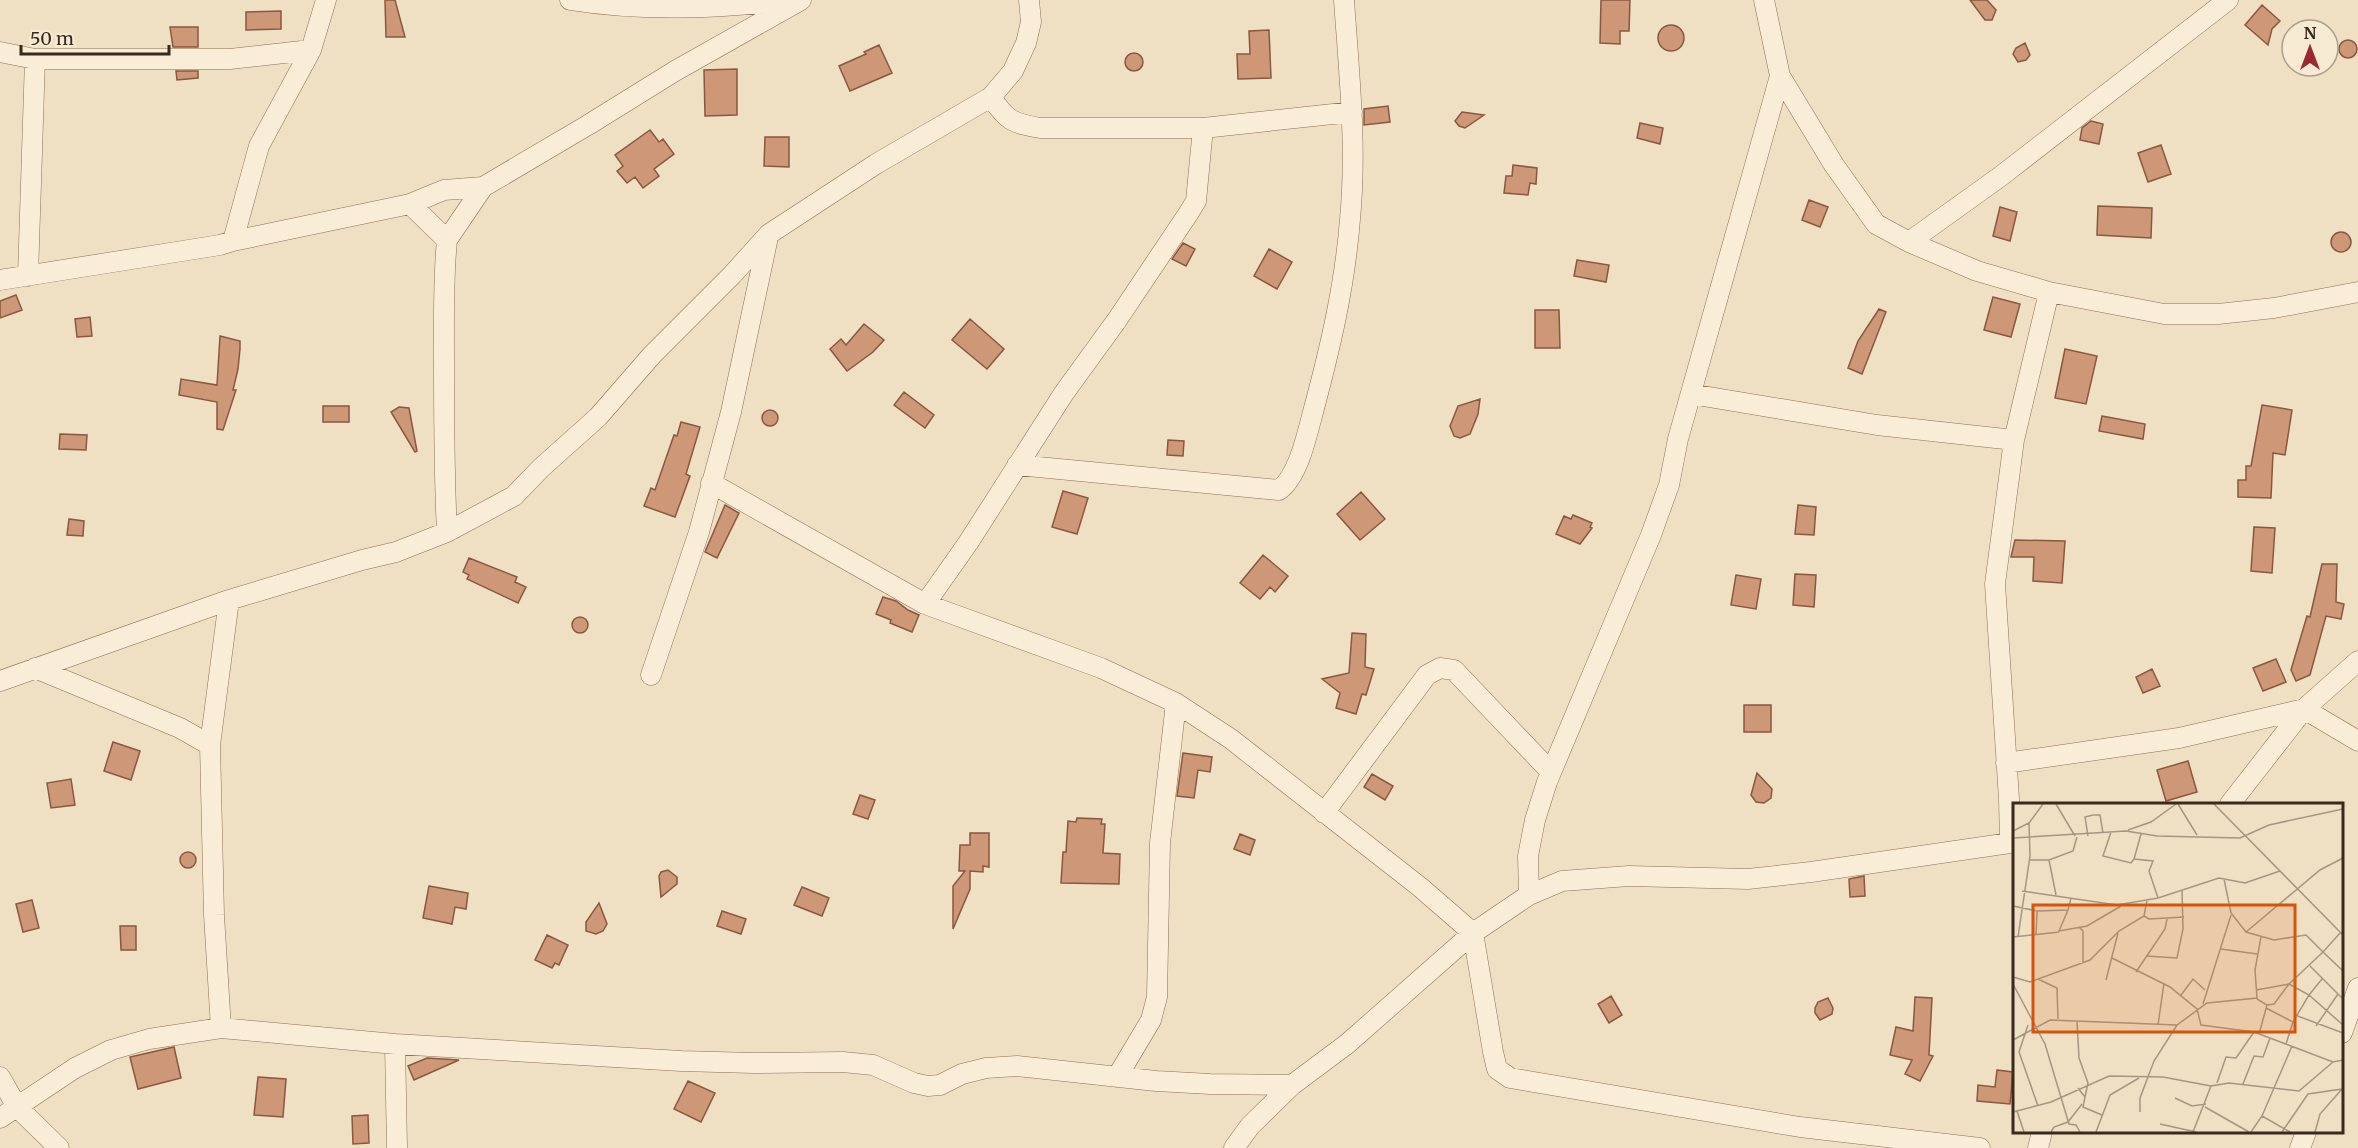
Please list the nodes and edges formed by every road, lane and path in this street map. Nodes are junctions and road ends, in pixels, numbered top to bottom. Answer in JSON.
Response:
{"nodes":[{"id":1,"x":326,"y":0,"type":"edge"},
{"id":2,"x":570,"y":0,"type":"edge"},
{"id":3,"x":793,"y":0,"type":"edge"},
{"id":4,"x":801,"y":0,"type":"edge"},
{"id":5,"x":1029,"y":0,"type":"edge"},
{"id":6,"x":1344,"y":0,"type":"edge"},
{"id":7,"x":1764,"y":0,"type":"edge"},
{"id":8,"x":2228,"y":0,"type":"edge"},
{"id":9,"x":311,"y":50,"type":"junction"},
{"id":10,"x":0,"y":52,"type":"edge"},
{"id":11,"x":35,"y":59,"type":"junction"},
{"id":12,"x":1780,"y":76,"type":"junction"},
{"id":13,"x":992,"y":97,"type":"junction"},
{"id":14,"x":1352,"y":112,"type":"junction"},
{"id":15,"x":1203,"y":128,"type":"junction"},
{"id":16,"x":483,"y":187,"type":"junction"},
{"id":17,"x":410,"y":204,"type":"junction"},
{"id":18,"x":769,"y":234,"type":"junction"},
{"id":19,"x":447,"y":240,"type":"junction"},
{"id":20,"x":233,"y":241,"type":"junction"},
{"id":21,"x":1909,"y":242,"type":"junction"},
{"id":22,"x":28,"y":276,"type":"junction"},
{"id":23,"x":0,"y":280,"type":"edge"},
{"id":24,"x":2049,"y":292,"type":"junction"},
{"id":25,"x":2358,"y":292,"type":"edge"},
{"id":26,"x":1691,"y":394,"type":"junction"},
{"id":27,"x":2014,"y":440,"type":"junction"},
{"id":28,"x":1017,"y":465,"type":"junction"},
{"id":29,"x":711,"y":483,"type":"junction"},
{"id":30,"x":447,"y":532,"type":"junction"},
{"id":31,"x":229,"y":600,"type":"junction"},
{"id":32,"x":925,"y":604,"type":"junction"},
{"id":33,"x":2358,"y":661,"type":"edge"},
{"id":34,"x":35,"y":669,"type":"junction"},
{"id":35,"x":651,"y":675,"type":"dead end"},
{"id":36,"x":0,"y":681,"type":"edge"},
{"id":37,"x":1176,"y":703,"type":"junction"},
{"id":38,"x":2304,"y":709,"type":"junction"},
{"id":39,"x":2358,"y":741,"type":"edge"},
{"id":40,"x":210,"y":745,"type":"junction"},
{"id":41,"x":2006,"y":764,"type":"junction"},
{"id":42,"x":1551,"y":772,"type":"junction"},
{"id":43,"x":2231,"y":803,"type":"edge"},
{"id":44,"x":1324,"y":813,"type":"junction"},
{"id":45,"x":2012,"y":848,"type":"edge"},
{"id":46,"x":1529,"y":895,"type":"junction"},
{"id":47,"x":1473,"y":933,"type":"junction"},
{"id":48,"x":2357,"y":991,"type":"edge"},
{"id":49,"x":221,"y":1028,"type":"junction"},
{"id":50,"x":2343,"y":1030,"type":"edge"},
{"id":51,"x":395,"y":1044,"type":"junction"},
{"id":52,"x":0,"y":1077,"type":"edge"},
{"id":53,"x":1117,"y":1077,"type":"junction"},
{"id":54,"x":1292,"y":1085,"type":"junction"},
{"id":55,"x":17,"y":1107,"type":"junction"},
{"id":56,"x":0,"y":1118,"type":"edge"},
{"id":57,"x":2042,"y":1133,"type":"edge"},
{"id":58,"x":2305,"y":1133,"type":"edge"},
{"id":59,"x":59,"y":1148,"type":"edge"},
{"id":60,"x":397,"y":1148,"type":"edge"},
{"id":61,"x":1234,"y":1148,"type":"edge"},
{"id":62,"x":1980,"y":1148,"type":"edge"},
{"id":63,"x":2038,"y":1148,"type":"edge"},
{"id":64,"x":2300,"y":1148,"type":"edge"}],
"edges":[{"from":1,"to":9,"type":"street"},
{"from":2,"to":3,"type":"street"},
{"from":4,"to":16,"type":"street"},
{"from":5,"to":13,"type":"street"},
{"from":6,"to":14,"type":"street"},
{"from":7,"to":12,"type":"street"},
{"from":8,"to":21,"type":"street"},
{"from":9,"to":11,"type":"street"},
{"from":9,"to":20,"type":"street"},
{"from":10,"to":11,"type":"street"},
{"from":11,"to":22,"type":"street"},
{"from":12,"to":21,"type":"street"},
{"from":12,"to":26,"type":"street"},
{"from":13,"to":15,"type":"street"},
{"from":13,"to":18,"type":"street"},
{"from":14,"to":15,"type":"street"},
{"from":14,"to":28,"type":"street"},
{"from":15,"to":28,"type":"street"},
{"from":16,"to":17,"type":"street"},
{"from":16,"to":19,"type":"street"},
{"from":17,"to":19,"type":"street"},
{"from":17,"to":20,"type":"street"},
{"from":18,"to":29,"type":"street"},
{"from":18,"to":30,"type":"street"},
{"from":19,"to":30,"type":"street"},
{"from":20,"to":22,"type":"street"},
{"from":21,"to":24,"type":"street"},
{"from":22,"to":23,"type":"street"},
{"from":24,"to":25,"type":"street"},
{"from":24,"to":27,"type":"street"},
{"from":26,"to":27,"type":"street"},
{"from":26,"to":42,"type":"street"},
{"from":27,"to":41,"type":"street"},
{"from":28,"to":32,"type":"street"},
{"from":29,"to":32,"type":"street"},
{"from":29,"to":35,"type":"street"},
{"from":30,"to":31,"type":"street"},
{"from":31,"to":34,"type":"street"},
{"from":31,"to":40,"type":"street"},
{"from":32,"to":37,"type":"street"},
{"from":33,"to":38,"type":"street"},
{"from":34,"to":36,"type":"street"},
{"from":34,"to":40,"type":"street"},
{"from":37,"to":44,"type":"street"},
{"from":37,"to":53,"type":"street"},
{"from":38,"to":39,"type":"street"},
{"from":38,"to":41,"type":"street"},
{"from":38,"to":43,"type":"street"},
{"from":40,"to":49,"type":"street"},
{"from":41,"to":45,"type":"street"},
{"from":42,"to":44,"type":"street"},
{"from":42,"to":46,"type":"street"},
{"from":44,"to":47,"type":"street"},
{"from":45,"to":46,"type":"street"},
{"from":46,"to":47,"type":"street"},
{"from":47,"to":54,"type":"street"},
{"from":47,"to":62,"type":"street"},
{"from":48,"to":50,"type":"street"},
{"from":49,"to":51,"type":"street"},
{"from":49,"to":55,"type":"street"},
{"from":51,"to":53,"type":"street"},
{"from":51,"to":60,"type":"street"},
{"from":52,"to":55,"type":"street"},
{"from":53,"to":54,"type":"street"},
{"from":54,"to":61,"type":"street"},
{"from":55,"to":56,"type":"street"},
{"from":55,"to":59,"type":"street"},
{"from":57,"to":63,"type":"street"},
{"from":58,"to":64,"type":"street"}]}
